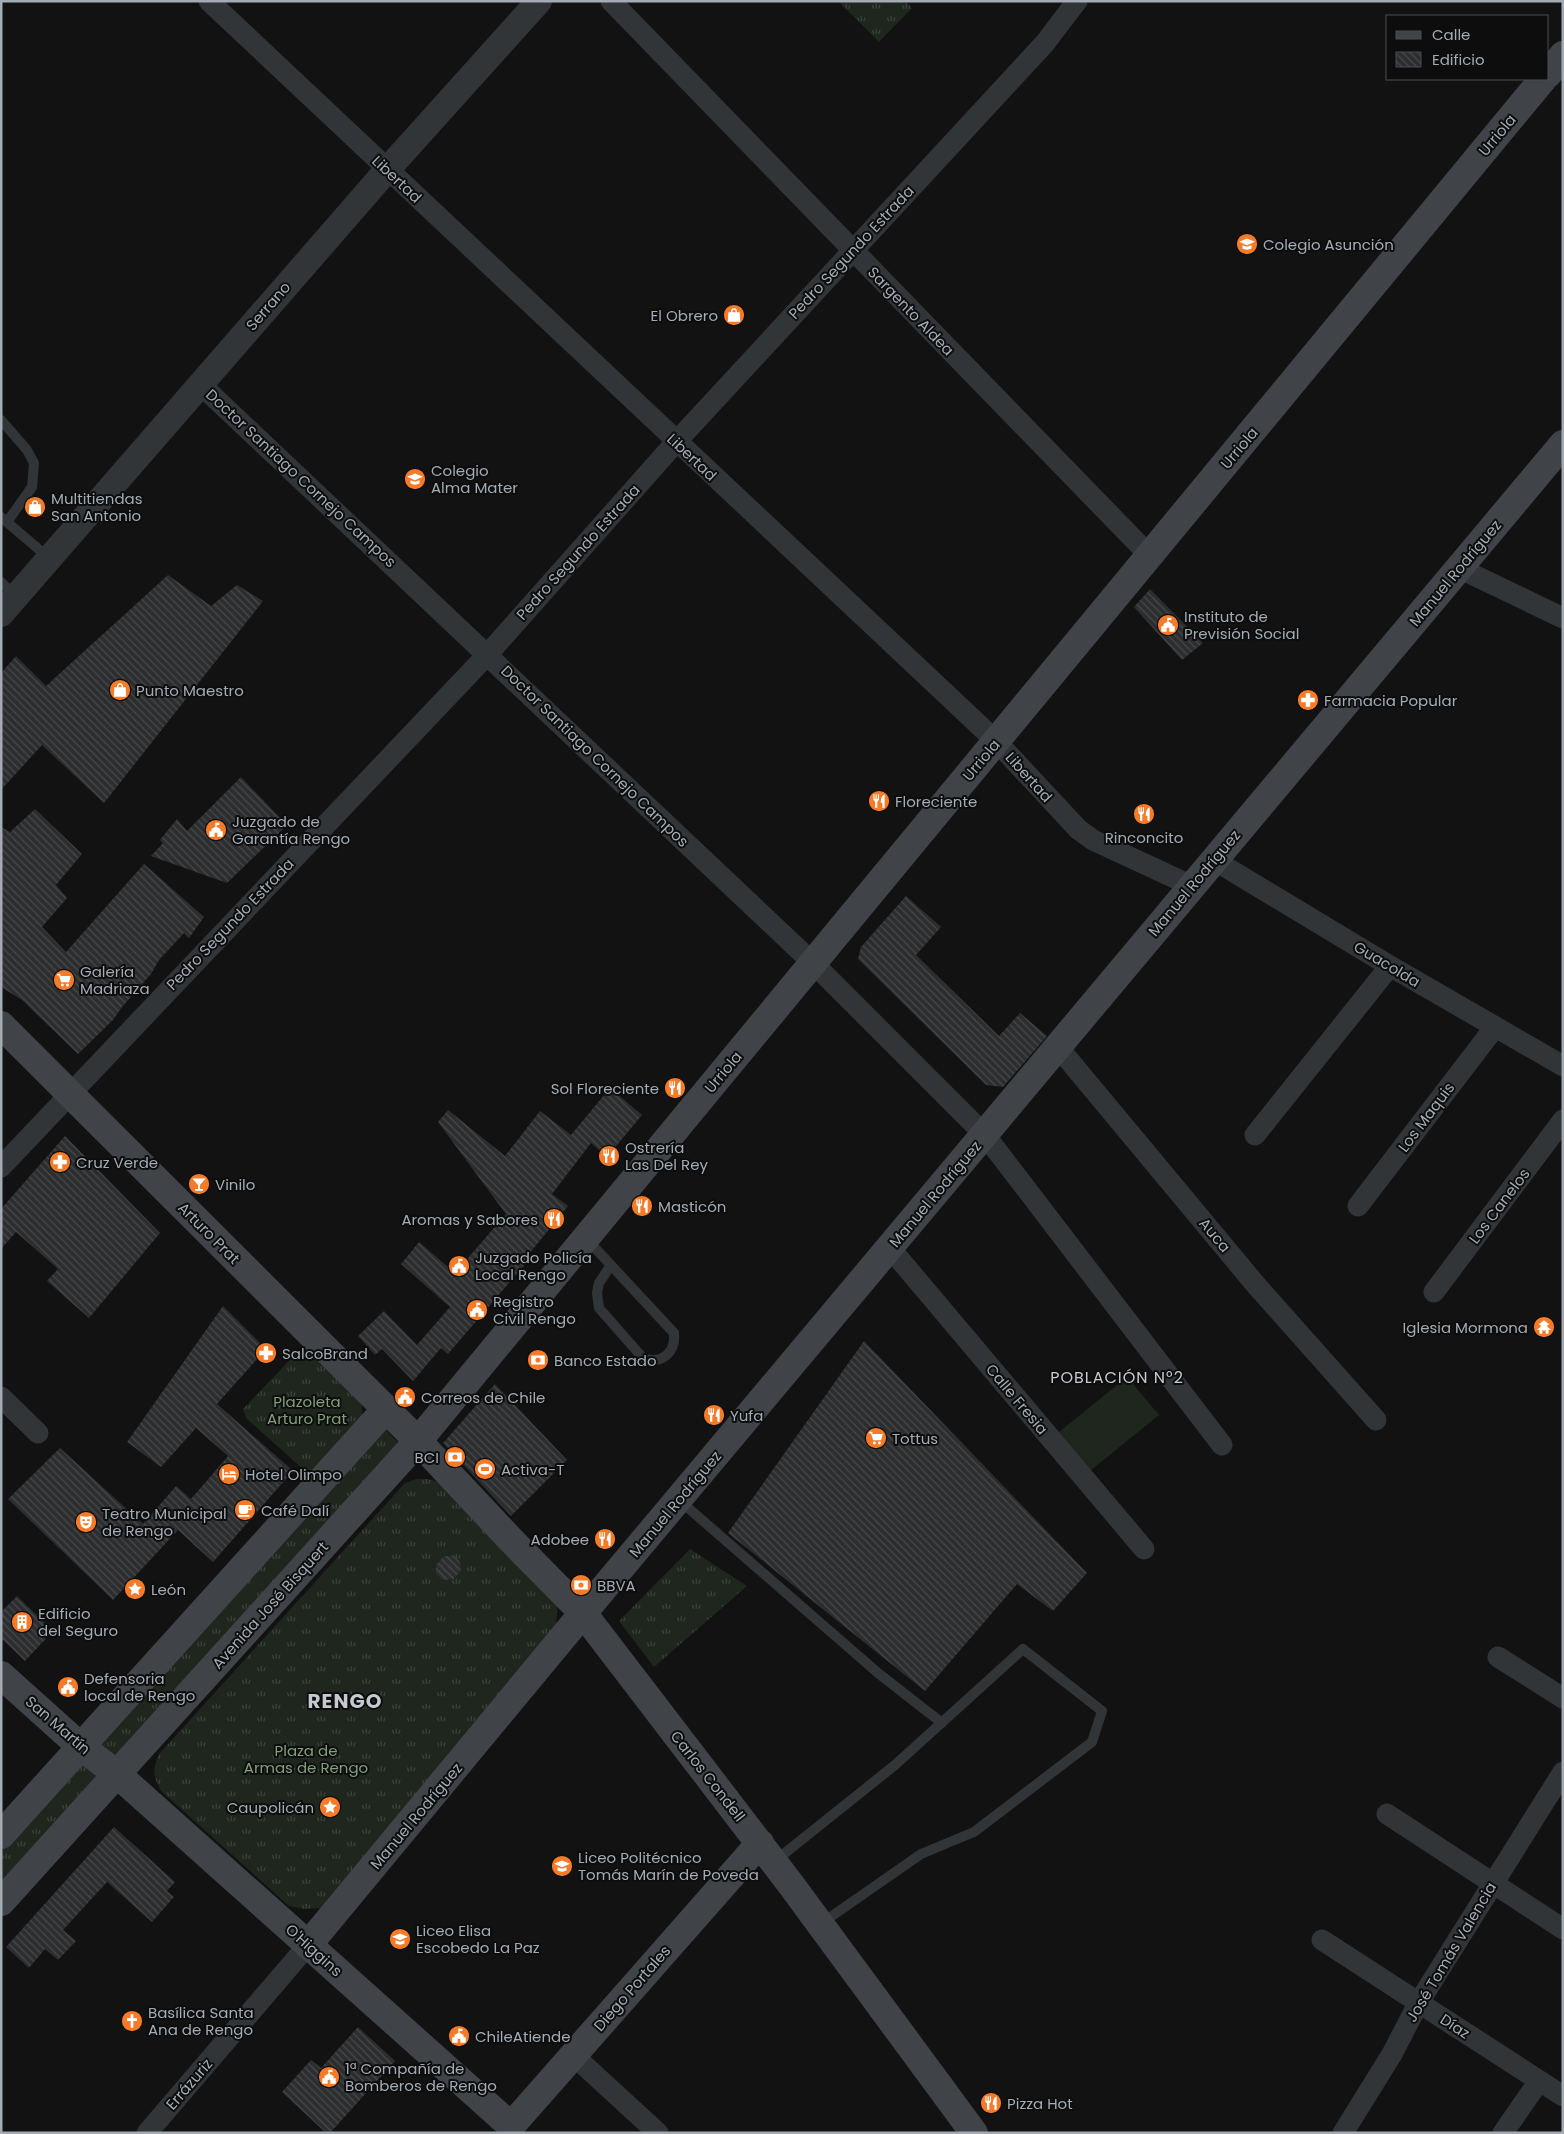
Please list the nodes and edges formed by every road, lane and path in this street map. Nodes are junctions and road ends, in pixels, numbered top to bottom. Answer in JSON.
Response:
{"nodes":[{"id":1,"x":209,"y":1,"type":"edge"},
{"id":2,"x":539,"y":1,"type":"edge"},
{"id":3,"x":610,"y":1,"type":"edge"},
{"id":4,"x":1077,"y":1,"type":"edge"},
{"id":5,"x":1563,"y":55,"type":"edge"},
{"id":6,"x":1549,"y":73,"type":"edge"},
{"id":7,"x":1543,"y":80,"type":"edge"},
{"id":8,"x":387,"y":170,"type":"junction"},
{"id":9,"x":852,"y":251,"type":"junction"},
{"id":10,"x":200,"y":384,"type":"junction"},
{"id":11,"x":1,"y":420,"type":"edge"},
{"id":12,"x":676,"y":442,"type":"junction"},
{"id":13,"x":1563,"y":444,"type":"edge"},
{"id":14,"x":4,"y":520,"type":"edge"},
{"id":15,"x":1150,"y":556,"type":"junction"},
{"id":16,"x":49,"y":558,"type":"junction"},
{"id":17,"x":1459,"y":568,"type":"junction"},
{"id":18,"x":6,"y":598,"type":"edge"},
{"id":19,"x":1563,"y":618,"type":"edge"},
{"id":20,"x":488,"y":654,"type":"junction"},
{"id":21,"x":996,"y":741,"type":"junction"},
{"id":22,"x":1214,"y":860,"type":"junction"},
{"id":23,"x":1192,"y":886,"type":"junction"},
{"id":24,"x":813,"y":963,"type":"junction"},
{"id":25,"x":1390,"y":966,"type":"junction"},
{"id":26,"x":1,"y":1025,"type":"edge"},
{"id":27,"x":1495,"y":1027,"type":"junction"},
{"id":28,"x":1058,"y":1047,"type":"junction"},
{"id":29,"x":1563,"y":1066,"type":"edge"},
{"id":30,"x":69,"y":1093,"type":"junction"},
{"id":31,"x":1563,"y":1120,"type":"edge"},
{"id":32,"x":985,"y":1135,"type":"junction"},
{"id":33,"x":1254,"y":1135,"type":"dead end"},
{"id":34,"x":1,"y":1167,"type":"edge"},
{"id":35,"x":1358,"y":1206,"type":"dead end"},
{"id":36,"x":586,"y":1238,"type":"junction"},
{"id":37,"x":890,"y":1248,"type":"junction"},
{"id":38,"x":611,"y":1265,"type":"junction"},
{"id":39,"x":1434,"y":1292,"type":"dead end"},
{"id":40,"x":1,"y":1397,"type":"edge"},
{"id":41,"x":386,"y":1409,"type":"junction"},
{"id":42,"x":1376,"y":1420,"type":"dead end"},
{"id":43,"x":38,"y":1433,"type":"dead end"},
{"id":44,"x":418,"y":1441,"type":"junction"},
{"id":45,"x":1222,"y":1445,"type":"dead end"},
{"id":46,"x":679,"y":1500,"type":"junction"},
{"id":47,"x":1144,"y":1549,"type":"dead end"},
{"id":48,"x":583,"y":1613,"type":"junction"},
{"id":49,"x":1498,"y":1657,"type":"dead end"},
{"id":50,"x":1,"y":1675,"type":"edge"},
{"id":51,"x":1563,"y":1698,"type":"edge"},
{"id":52,"x":942,"y":1723,"type":"junction"},
{"id":53,"x":80,"y":1746,"type":"junction"},
{"id":54,"x":1563,"y":1772,"type":"edge"},
{"id":55,"x":117,"y":1774,"type":"junction"},
{"id":56,"x":1387,"y":1814,"type":"dead end"},
{"id":57,"x":1,"y":1835,"type":"edge"},
{"id":58,"x":767,"y":1852,"type":"junction"},
{"id":59,"x":1492,"y":1883,"type":"junction"},
{"id":60,"x":1,"y":1902,"type":"edge"},
{"id":61,"x":821,"y":1924,"type":"junction"},
{"id":62,"x":1563,"y":1929,"type":"edge"},
{"id":63,"x":1322,"y":1940,"type":"dead end"},
{"id":64,"x":308,"y":1945,"type":"junction"},
{"id":65,"x":1419,"y":2002,"type":"junction"},
{"id":66,"x":573,"y":2055,"type":"junction"},
{"id":67,"x":1539,"y":2081,"type":"junction"},
{"id":68,"x":1563,"y":2096,"type":"edge"},
{"id":69,"x":508,"y":2130,"type":"edge"},
{"id":70,"x":147,"y":2133,"type":"edge"},
{"id":71,"x":658,"y":2133,"type":"edge"},
{"id":72,"x":974,"y":2133,"type":"edge"},
{"id":73,"x":1343,"y":2133,"type":"edge"},
{"id":74,"x":1503,"y":2133,"type":"edge"}],
"edges":[{"from":1,"to":8,"type":"street","name":"Libertad"},
{"from":2,"to":8,"type":"street","name":"Serrano"},
{"from":3,"to":9,"type":"street","name":"Sargento Aldea"},
{"from":4,"to":9,"type":"street","name":"Pedro Segundo Estrada"},
{"from":5,"to":6,"type":"main road"},
{"from":7,"to":15,"type":"main road","name":"Urriola"},
{"from":8,"to":10,"type":"street","name":"Serrano"},
{"from":8,"to":12,"type":"street","name":"Libertad"},
{"from":9,"to":12,"type":"street","name":"Pedro Segundo Estrada"},
{"from":9,"to":15,"type":"street","name":"Sargento Aldea"},
{"from":10,"to":16,"type":"street","name":"Serrano"},
{"from":10,"to":20,"type":"street","name":"Doctor Santiago Cornejo Campos"},
{"from":11,"to":14,"type":"lane"},
{"from":12,"to":20,"type":"street","name":"Pedro Segundo Estrada"},
{"from":12,"to":21,"type":"street","name":"Libertad"},
{"from":13,"to":17,"type":"main road","name":"Manuel Rodríguez"},
{"from":14,"to":16,"type":"lane"},
{"from":15,"to":21,"type":"main road","name":"Urriola"},
{"from":16,"to":18,"type":"street","name":"Serrano"},
{"from":17,"to":19,"type":"street"},
{"from":17,"to":22,"type":"main road","name":"Manuel Rodríguez"},
{"from":20,"to":24,"type":"street","name":"Doctor Santiago Cornejo Campos"},
{"from":20,"to":30,"type":"street","name":"Pedro Segundo Estrada"},
{"from":21,"to":23,"type":"street","name":"Libertad"},
{"from":21,"to":24,"type":"main road","name":"Urriola"},
{"from":22,"to":23,"type":"main road","name":"Manuel Rodríguez"},
{"from":22,"to":25,"type":"street","name":"Guacolda"},
{"from":23,"to":28,"type":"main road","name":"Manuel Rodríguez"},
{"from":24,"to":32,"type":"street","name":"Doctor Santiago Cornejo Campos"},
{"from":24,"to":36,"type":"main road","name":"Urriola"},
{"from":25,"to":27,"type":"street","name":"Guacolda"},
{"from":25,"to":33,"type":"street"},
{"from":26,"to":30,"type":"main road","name":"Arturo Prat"},
{"from":27,"to":29,"type":"street","name":"Guacolda"},
{"from":27,"to":35,"type":"street","name":"Los Maquis"},
{"from":28,"to":32,"type":"main road","name":"Manuel Rodríguez"},
{"from":28,"to":42,"type":"street","name":"Auca"},
{"from":30,"to":34,"type":"street","name":"Pedro Segundo Estrada"},
{"from":30,"to":41,"type":"main road","name":"Arturo Prat"},
{"from":31,"to":39,"type":"street","name":"Los Canelos"},
{"from":32,"to":37,"type":"main road","name":"Manuel Rodríguez"},
{"from":32,"to":45,"type":"street","name":"Doctor Santiago Cornejo Campos"},
{"from":36,"to":38,"type":"lane"},
{"from":36,"to":44,"type":"main road","name":"Urriola"},
{"from":37,"to":46,"type":"main road","name":"Manuel Rodríguez"},
{"from":37,"to":47,"type":"street","name":"Calle Fresia"},
{"from":38,"to":38,"type":"lane"},
{"from":40,"to":43,"type":"street"},
{"from":41,"to":44,"type":"main road","name":"Arturo Prat"},
{"from":41,"to":53,"type":"main road"},
{"from":44,"to":48,"type":"main road","name":"Carlos Condell"},
{"from":44,"to":55,"type":"main road","name":"Avenida José Bisquert"},
{"from":46,"to":48,"type":"main road","name":"Manuel Rodríguez"},
{"from":46,"to":52,"type":"lane"},
{"from":48,"to":58,"type":"main road","name":"Carlos Condell"},
{"from":48,"to":64,"type":"main road","name":"Manuel Rodríguez"},
{"from":49,"to":51,"type":"street"},
{"from":50,"to":53,"type":"main road","name":"San Martín"},
{"from":52,"to":58,"type":"lane"},
{"from":52,"to":61,"type":"lane"},
{"from":53,"to":55,"type":"main road","name":"San Martín"},
{"from":53,"to":57,"type":"main road"},
{"from":54,"to":59,"type":"street","name":"José Tomás Valencia"},
{"from":55,"to":60,"type":"main road","name":"Avenida José Bisquert"},
{"from":55,"to":64,"type":"main road","name":"O'Higgins"},
{"from":56,"to":59,"type":"street"},
{"from":58,"to":61,"type":"main road","name":"Carlos Condell"},
{"from":58,"to":66,"type":"main road","name":"Diego Portales"},
{"from":59,"to":62,"type":"street"},
{"from":59,"to":65,"type":"street","name":"José Tomás Valencia"},
{"from":61,"to":72,"type":"main road","name":"Carlos Condell"},
{"from":63,"to":65,"type":"street","name":"Díaz"},
{"from":64,"to":69,"type":"main road","name":"O'Higgins"},
{"from":64,"to":70,"type":"street","name":"Errázuriz"},
{"from":65,"to":67,"type":"street","name":"Díaz"},
{"from":65,"to":73,"type":"street","name":"José Tomás Valencia"},
{"from":66,"to":69,"type":"main road","name":"Diego Portales"},
{"from":66,"to":71,"type":"street"},
{"from":67,"to":68,"type":"street","name":"Díaz"},
{"from":67,"to":74,"type":"street"}]}
